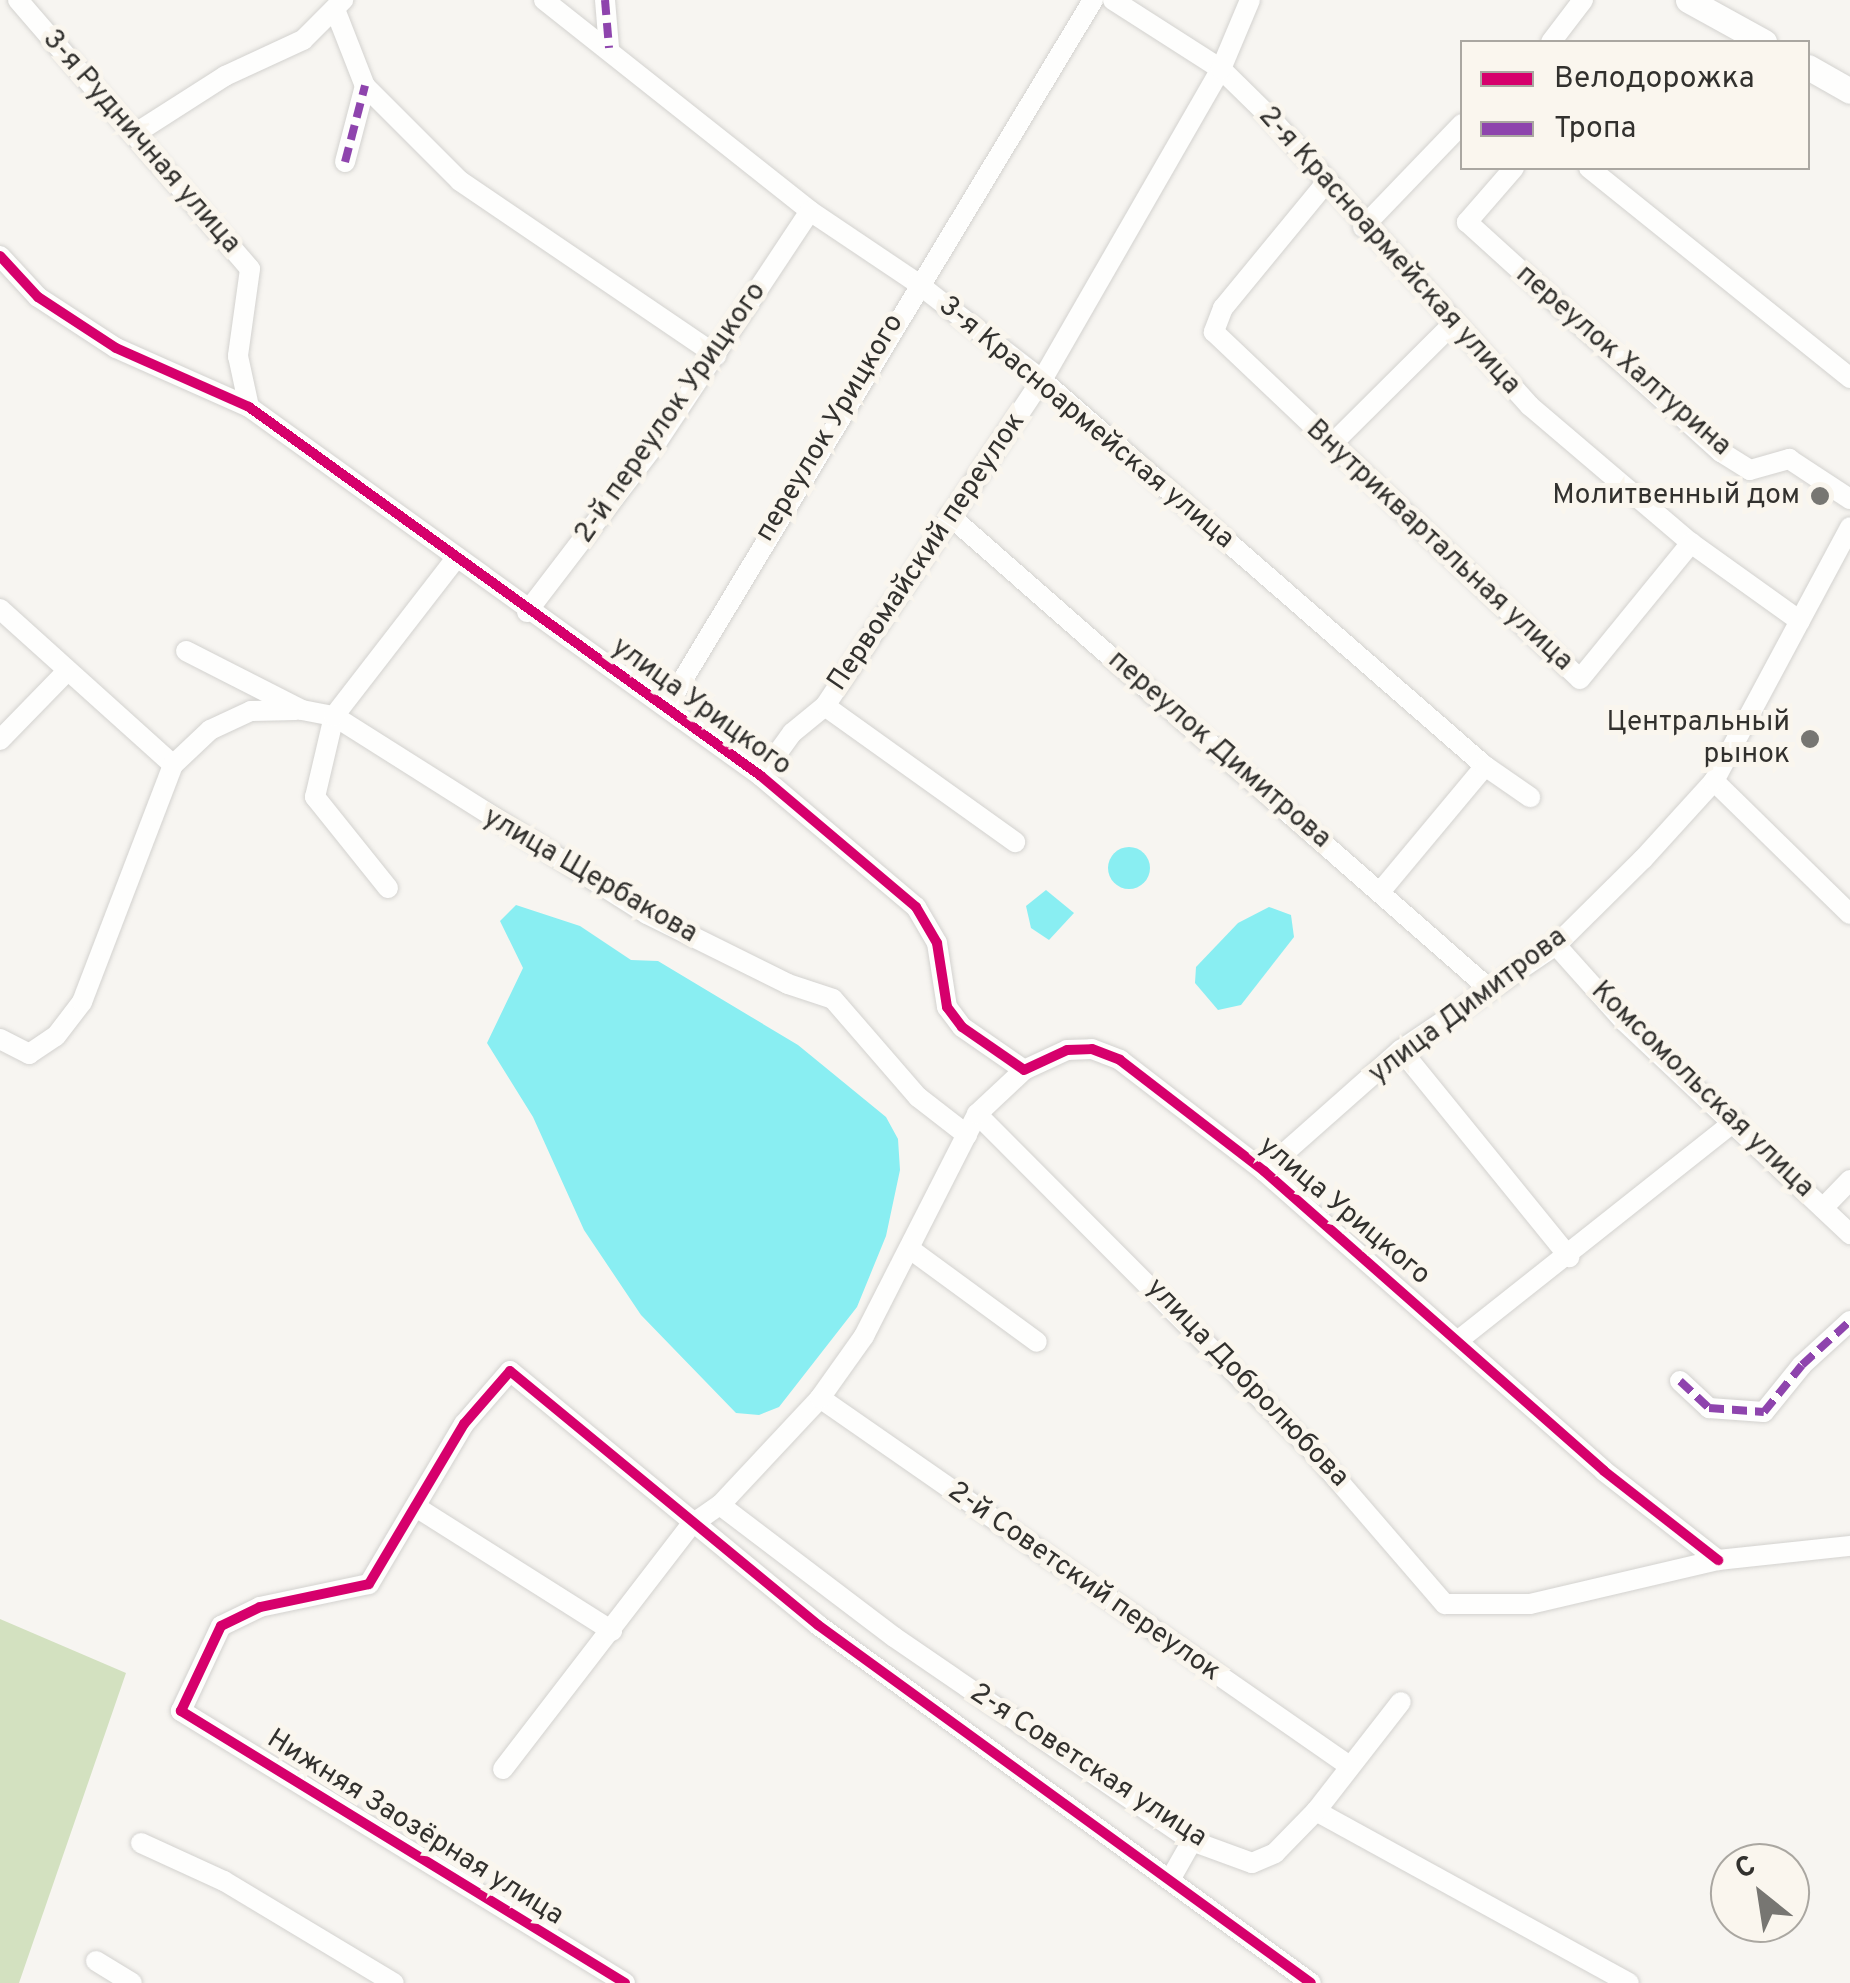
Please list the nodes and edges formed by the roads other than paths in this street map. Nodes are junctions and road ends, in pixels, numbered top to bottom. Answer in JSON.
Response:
{"nodes":[{"id":1,"x":18,"y":0,"type":"edge"},
{"id":2,"x":544,"y":0,"type":"edge"},
{"id":3,"x":606,"y":0,"type":"edge"},
{"id":4,"x":1094,"y":0,"type":"edge"},
{"id":5,"x":1113,"y":0,"type":"edge"},
{"id":6,"x":1250,"y":0,"type":"edge"},
{"id":7,"x":1583,"y":0,"type":"edge"},
{"id":8,"x":1688,"y":0,"type":"edge"},
{"id":9,"x":339,"y":6,"type":"edge"},
{"id":10,"x":1553,"y":40,"type":"edge"},
{"id":11,"x":1760,"y":40,"type":"edge"},
{"id":12,"x":609,"y":48,"type":"junction"},
{"id":13,"x":1810,"y":68,"type":"edge"},
{"id":14,"x":1220,"y":69,"type":"junction"},
{"id":15,"x":365,"y":86,"type":"junction"},
{"id":16,"x":1850,"y":91,"type":"edge"},
{"id":17,"x":1460,"y":126,"type":"edge"},
{"id":18,"x":136,"y":133,"type":"junction"},
{"id":19,"x":344,"y":162,"type":"dead end"},
{"id":20,"x":1512,"y":170,"type":"edge"},
{"id":21,"x":1591,"y":170,"type":"edge"},
{"id":22,"x":1325,"y":184,"type":"junction"},
{"id":23,"x":810,"y":211,"type":"junction"},
{"id":24,"x":1363,"y":227,"type":"junction"},
{"id":25,"x":0,"y":256,"type":"edge"},
{"id":26,"x":918,"y":283,"type":"junction"},
{"id":27,"x":1452,"y":326,"type":"junction"},
{"id":28,"x":716,"y":355,"type":"junction"},
{"id":29,"x":1850,"y":378,"type":"edge"},
{"id":30,"x":1042,"y":380,"type":"junction"},
{"id":31,"x":249,"y":407,"type":"junction"},
{"id":32,"x":1331,"y":446,"type":"junction"},
{"id":33,"x":1850,"y":499,"type":"edge"},
{"id":34,"x":950,"y":516,"type":"junction"},
{"id":35,"x":1850,"y":526,"type":"edge"},
{"id":36,"x":1691,"y":543,"type":"junction"},
{"id":37,"x":457,"y":557,"type":"junction"},
{"id":38,"x":0,"y":610,"type":"edge"},
{"id":39,"x":528,"y":612,"type":"junction"},
{"id":40,"x":1800,"y":621,"type":"junction"},
{"id":41,"x":186,"y":652,"type":"dead end"},
{"id":42,"x":68,"y":671,"type":"junction"},
{"id":43,"x":666,"y":706,"type":"junction"},
{"id":44,"x":825,"y":706,"type":"junction"},
{"id":45,"x":302,"y":710,"type":"junction"},
{"id":46,"x":334,"y":716,"type":"junction"},
{"id":47,"x":0,"y":740,"type":"edge"},
{"id":48,"x":173,"y":765,"type":"junction"},
{"id":49,"x":1485,"y":766,"type":"junction"},
{"id":50,"x":761,"y":776,"type":"junction"},
{"id":51,"x":1714,"y":780,"type":"junction"},
{"id":52,"x":1530,"y":796,"type":"dead end"},
{"id":53,"x":1015,"y":842,"type":"dead end"},
{"id":54,"x":388,"y":888,"type":"dead end"},
{"id":55,"x":1381,"y":890,"type":"junction"},
{"id":56,"x":1850,"y":914,"type":"edge"},
{"id":57,"x":1556,"y":945,"type":"junction"},
{"id":58,"x":1486,"y":986,"type":"junction"},
{"id":59,"x":0,"y":1039,"type":"edge"},
{"id":60,"x":1401,"y":1050,"type":"junction"},
{"id":61,"x":1024,"y":1070,"type":"junction"},
{"id":62,"x":977,"y":1114,"type":"junction"},
{"id":63,"x":1735,"y":1121,"type":"junction"},
{"id":64,"x":967,"y":1134,"type":"junction"},
{"id":65,"x":1264,"y":1171,"type":"junction"},
{"id":66,"x":1850,"y":1180,"type":"edge"},
{"id":67,"x":1823,"y":1208,"type":"junction"},
{"id":68,"x":1850,"y":1234,"type":"edge"},
{"id":69,"x":910,"y":1249,"type":"junction"},
{"id":70,"x":1569,"y":1257,"type":"junction"},
{"id":71,"x":1850,"y":1320,"type":"edge"},
{"id":72,"x":1460,"y":1340,"type":"junction"},
{"id":73,"x":1037,"y":1342,"type":"dead end"},
{"id":74,"x":1680,"y":1381,"type":"dead end"},
{"id":75,"x":820,"y":1398,"type":"junction"},
{"id":76,"x":720,"y":1506,"type":"junction"},
{"id":77,"x":416,"y":1507,"type":"junction"},
{"id":78,"x":692,"y":1525,"type":"junction"},
{"id":79,"x":1850,"y":1546,"type":"edge"},
{"id":80,"x":1718,"y":1560,"type":"junction"},
{"id":81,"x":612,"y":1631,"type":"junction"},
{"id":82,"x":1400,"y":1702,"type":"dead end"},
{"id":83,"x":1348,"y":1765,"type":"junction"},
{"id":84,"x":503,"y":1769,"type":"dead end"},
{"id":85,"x":1316,"y":1811,"type":"junction"},
{"id":86,"x":1192,"y":1841,"type":"junction"},
{"id":87,"x":141,"y":1843,"type":"dead end"},
{"id":88,"x":1171,"y":1878,"type":"junction"},
{"id":89,"x":96,"y":1961,"type":"dead end"},
{"id":90,"x":132,"y":1983,"type":"edge"},
{"id":91,"x":394,"y":1983,"type":"edge"},
{"id":92,"x":625,"y":1983,"type":"edge"},
{"id":93,"x":1311,"y":1983,"type":"edge"},
{"id":94,"x":1629,"y":1983,"type":"edge"}],
"edges":[{"from":1,"to":18,"type":"street","name":"3-я Рудничная улица"},
{"from":2,"to":12,"type":"street","name":"3-я Красноармейская улица"},
{"from":3,"to":12,"type":"street"},
{"from":4,"to":26,"type":"street","name":"переулок Урицкого"},
{"from":5,"to":14,"type":"street","name":"2-я Красноармейская улица"},
{"from":6,"to":14,"type":"street","name":"Первомайский переулок"},
{"from":7,"to":10,"type":"street"},
{"from":8,"to":11,"type":"main road"},
{"from":9,"to":15,"type":"street"},
{"from":9,"to":18,"type":"street"},
{"from":12,"to":23,"type":"street","name":"3-я Красноармейская улица"},
{"from":13,"to":16,"type":"main road"},
{"from":14,"to":22,"type":"street","name":"2-я Красноармейская улица"},
{"from":14,"to":30,"type":"street","name":"Первомайский переулок"},
{"from":15,"to":19,"type":"street"},
{"from":15,"to":28,"type":"street"},
{"from":17,"to":24,"type":"street"},
{"from":18,"to":31,"type":"street","name":"3-я Рудничная улица"},
{"from":20,"to":33,"type":"street","name":"переулок Халтурина"},
{"from":21,"to":29,"type":"street"},
{"from":22,"to":24,"type":"street","name":"2-я Красноармейская улица"},
{"from":22,"to":32,"type":"street","name":"Внутриквартальная улица"},
{"from":23,"to":26,"type":"street","name":"3-я Красноармейская улица"},
{"from":23,"to":28,"type":"street","name":"2-й переулок Урицкого"},
{"from":24,"to":27,"type":"street","name":"2-я Красноармейская улица"},
{"from":25,"to":31,"type":"street","name":"улица Урицкого"},
{"from":26,"to":30,"type":"street","name":"3-я Красноармейская улица"},
{"from":26,"to":43,"type":"street","name":"переулок Урицкого"},
{"from":27,"to":32,"type":"street"},
{"from":27,"to":36,"type":"street","name":"2-я Красноармейская улица"},
{"from":28,"to":39,"type":"street","name":"2-й переулок Урицкого"},
{"from":30,"to":34,"type":"street","name":"Первомайский переулок"},
{"from":30,"to":49,"type":"street","name":"3-я Красноармейская улица"},
{"from":31,"to":37,"type":"street","name":"улица Урицкого"},
{"from":32,"to":36,"type":"street","name":"Внутриквартальная улица"},
{"from":34,"to":44,"type":"street","name":"Первомайский переулок"},
{"from":34,"to":55,"type":"street","name":"переулок Димитрова"},
{"from":35,"to":40,"type":"street","name":"улица Димитрова"},
{"from":36,"to":40,"type":"street","name":"2-я Красноармейская улица"},
{"from":37,"to":39,"type":"street","name":"улица Урицкого"},
{"from":37,"to":46,"type":"street"},
{"from":38,"to":42,"type":"street"},
{"from":39,"to":43,"type":"street","name":"улица Урицкого"},
{"from":40,"to":51,"type":"street","name":"улица Димитрова"},
{"from":41,"to":45,"type":"street","name":"улица Щербакова"},
{"from":42,"to":47,"type":"street"},
{"from":42,"to":48,"type":"street"},
{"from":43,"to":50,"type":"street","name":"улица Урицкого"},
{"from":44,"to":50,"type":"street","name":"Первомайский переулок"},
{"from":44,"to":53,"type":"street"},
{"from":45,"to":46,"type":"street","name":"улица Щербакова"},
{"from":45,"to":48,"type":"street"},
{"from":46,"to":54,"type":"street"},
{"from":46,"to":64,"type":"street","name":"улица Щербакова"},
{"from":48,"to":59,"type":"street"},
{"from":49,"to":52,"type":"street","name":"3-я Красноармейская улица"},
{"from":49,"to":55,"type":"street"},
{"from":50,"to":61,"type":"street","name":"улица Урицкого"},
{"from":51,"to":56,"type":"street"},
{"from":51,"to":57,"type":"street","name":"улица Димитрова"},
{"from":55,"to":58,"type":"street","name":"переулок Димитрова"},
{"from":57,"to":58,"type":"street","name":"улица Димитрова"},
{"from":57,"to":63,"type":"street","name":"Комсомольская улица"},
{"from":58,"to":60,"type":"street","name":"улица Димитрова"},
{"from":60,"to":65,"type":"street","name":"улица Димитрова"},
{"from":60,"to":70,"type":"street"},
{"from":61,"to":62,"type":"street"},
{"from":61,"to":65,"type":"street","name":"улица Урицкого"},
{"from":62,"to":64,"type":"street"},
{"from":62,"to":80,"type":"street","name":"улица Добролюбова"},
{"from":63,"to":67,"type":"street","name":"Комсомольская улица"},
{"from":63,"to":70,"type":"street"},
{"from":64,"to":69,"type":"street"},
{"from":65,"to":72,"type":"street","name":"улица Урицкого"},
{"from":66,"to":67,"type":"street"},
{"from":67,"to":68,"type":"street","name":"Комсомольская улица"},
{"from":69,"to":73,"type":"street"},
{"from":69,"to":75,"type":"street"},
{"from":70,"to":72,"type":"street"},
{"from":71,"to":74,"type":"street"},
{"from":72,"to":80,"type":"street","name":"улица Урицкого"},
{"from":75,"to":76,"type":"street"},
{"from":75,"to":83,"type":"street","name":"2-й Советский переулок"},
{"from":76,"to":78,"type":"street"},
{"from":76,"to":86,"type":"street","name":"2-я Советская улица"},
{"from":77,"to":78,"type":"street"},
{"from":77,"to":81,"type":"street"},
{"from":77,"to":92,"type":"street","name":"Нижняя Заозёрная улица"},
{"from":78,"to":81,"type":"street"},
{"from":78,"to":88,"type":"street"},
{"from":79,"to":80,"type":"street","name":"улица Добролюбова"},
{"from":81,"to":84,"type":"street"},
{"from":82,"to":83,"type":"street"},
{"from":83,"to":85,"type":"street"},
{"from":85,"to":86,"type":"street","name":"2-я Советская улица"},
{"from":85,"to":94,"type":"street"},
{"from":86,"to":88,"type":"street"},
{"from":87,"to":91,"type":"street"},
{"from":88,"to":93,"type":"street"},
{"from":89,"to":90,"type":"street"}]}
